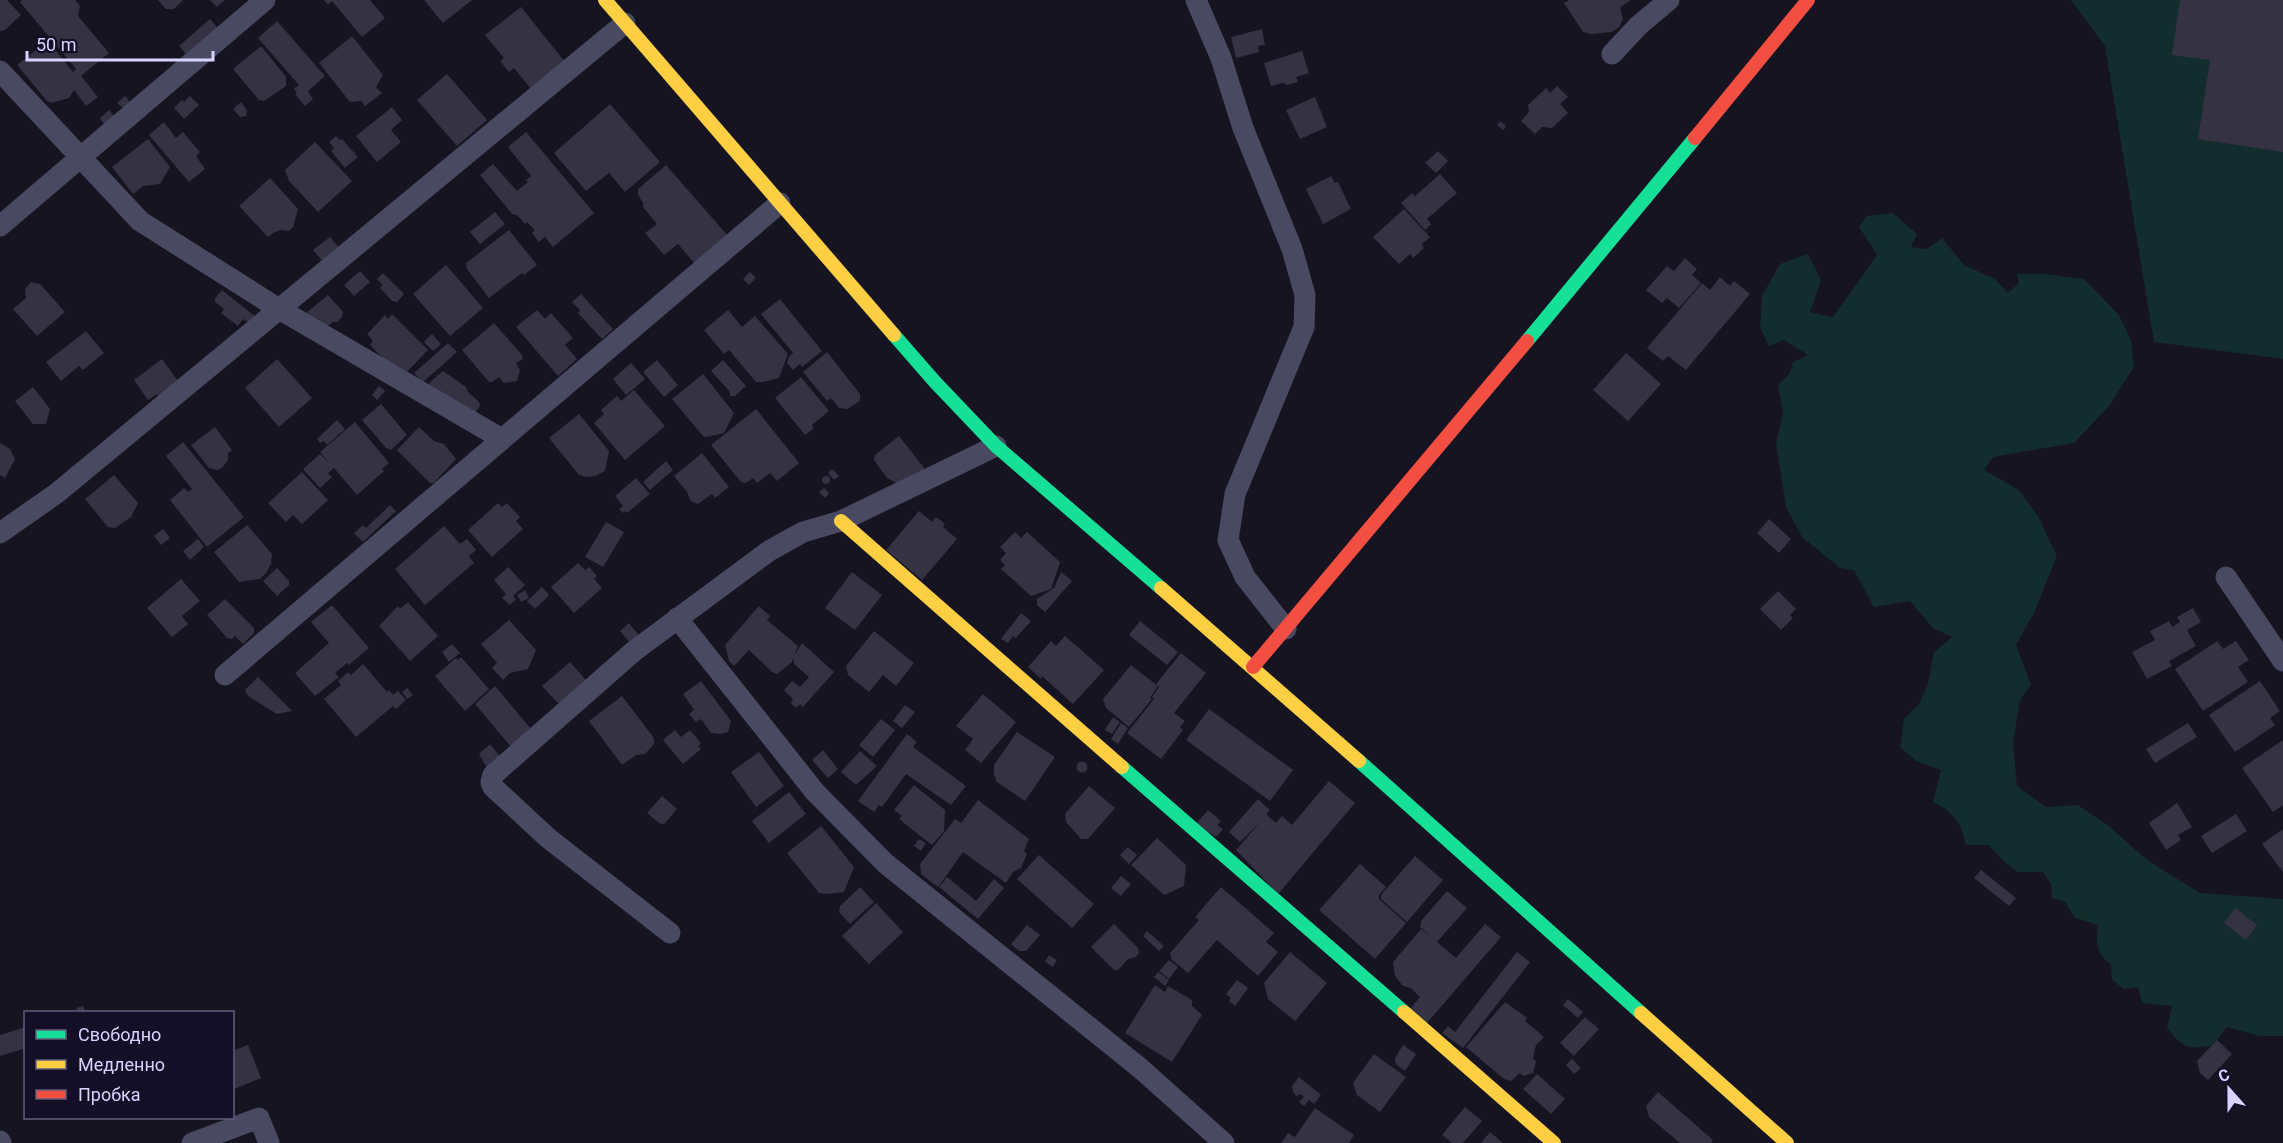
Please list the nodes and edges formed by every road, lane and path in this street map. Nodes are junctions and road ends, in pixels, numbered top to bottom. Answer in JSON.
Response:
{"nodes":[{"id":1,"x":265,"y":0,"type":"edge"},
{"id":2,"x":605,"y":0,"type":"edge"},
{"id":3,"x":1196,"y":0,"type":"edge"},
{"id":4,"x":1669,"y":0,"type":"edge"},
{"id":5,"x":1808,"y":0,"type":"edge"},
{"id":6,"x":625,"y":23,"type":"junction"},
{"id":7,"x":1612,"y":54,"type":"dead end"},
{"id":8,"x":0,"y":71,"type":"edge"},
{"id":9,"x":80,"y":157,"type":"junction"},
{"id":10,"x":780,"y":203,"type":"junction"},
{"id":11,"x":0,"y":226,"type":"edge"},
{"id":12,"x":279,"y":309,"type":"junction"},
{"id":13,"x":502,"y":439,"type":"junction"},
{"id":14,"x":996,"y":446,"type":"junction"},
{"id":15,"x":841,"y":521,"type":"junction"},
{"id":16,"x":0,"y":533,"type":"edge"},
{"id":17,"x":2226,"y":578,"type":"dead end"},
{"id":18,"x":677,"y":618,"type":"junction"},
{"id":19,"x":1286,"y":629,"type":"junction"},
{"id":20,"x":2283,"y":662,"type":"edge"},
{"id":21,"x":1253,"y":668,"type":"junction"},
{"id":22,"x":225,"y":675,"type":"dead end"},
{"id":23,"x":670,"y":933,"type":"dead end"},
{"id":24,"x":192,"y":1143,"type":"edge"},
{"id":25,"x":269,"y":1143,"type":"edge"},
{"id":26,"x":1224,"y":1143,"type":"edge"},
{"id":27,"x":1554,"y":1143,"type":"edge"},
{"id":28,"x":1787,"y":1143,"type":"edge"}],
"edges":[{"from":1,"to":9,"type":"street"},
{"from":2,"to":6,"type":"street"},
{"from":3,"to":19,"type":"street"},
{"from":4,"to":7,"type":"street"},
{"from":5,"to":19,"type":"street"},
{"from":6,"to":10,"type":"street"},
{"from":6,"to":12,"type":"street"},
{"from":8,"to":9,"type":"street"},
{"from":9,"to":11,"type":"street"},
{"from":9,"to":12,"type":"street"},
{"from":10,"to":13,"type":"street"},
{"from":10,"to":14,"type":"street"},
{"from":12,"to":13,"type":"street"},
{"from":12,"to":16,"type":"street"},
{"from":13,"to":22,"type":"street"},
{"from":14,"to":15,"type":"street"},
{"from":14,"to":21,"type":"street"},
{"from":15,"to":18,"type":"street"},
{"from":15,"to":27,"type":"street"},
{"from":17,"to":20,"type":"street"},
{"from":18,"to":23,"type":"street"},
{"from":18,"to":26,"type":"street"},
{"from":19,"to":21,"type":"street"},
{"from":21,"to":28,"type":"street"},
{"from":24,"to":25,"type":"street"}]}
